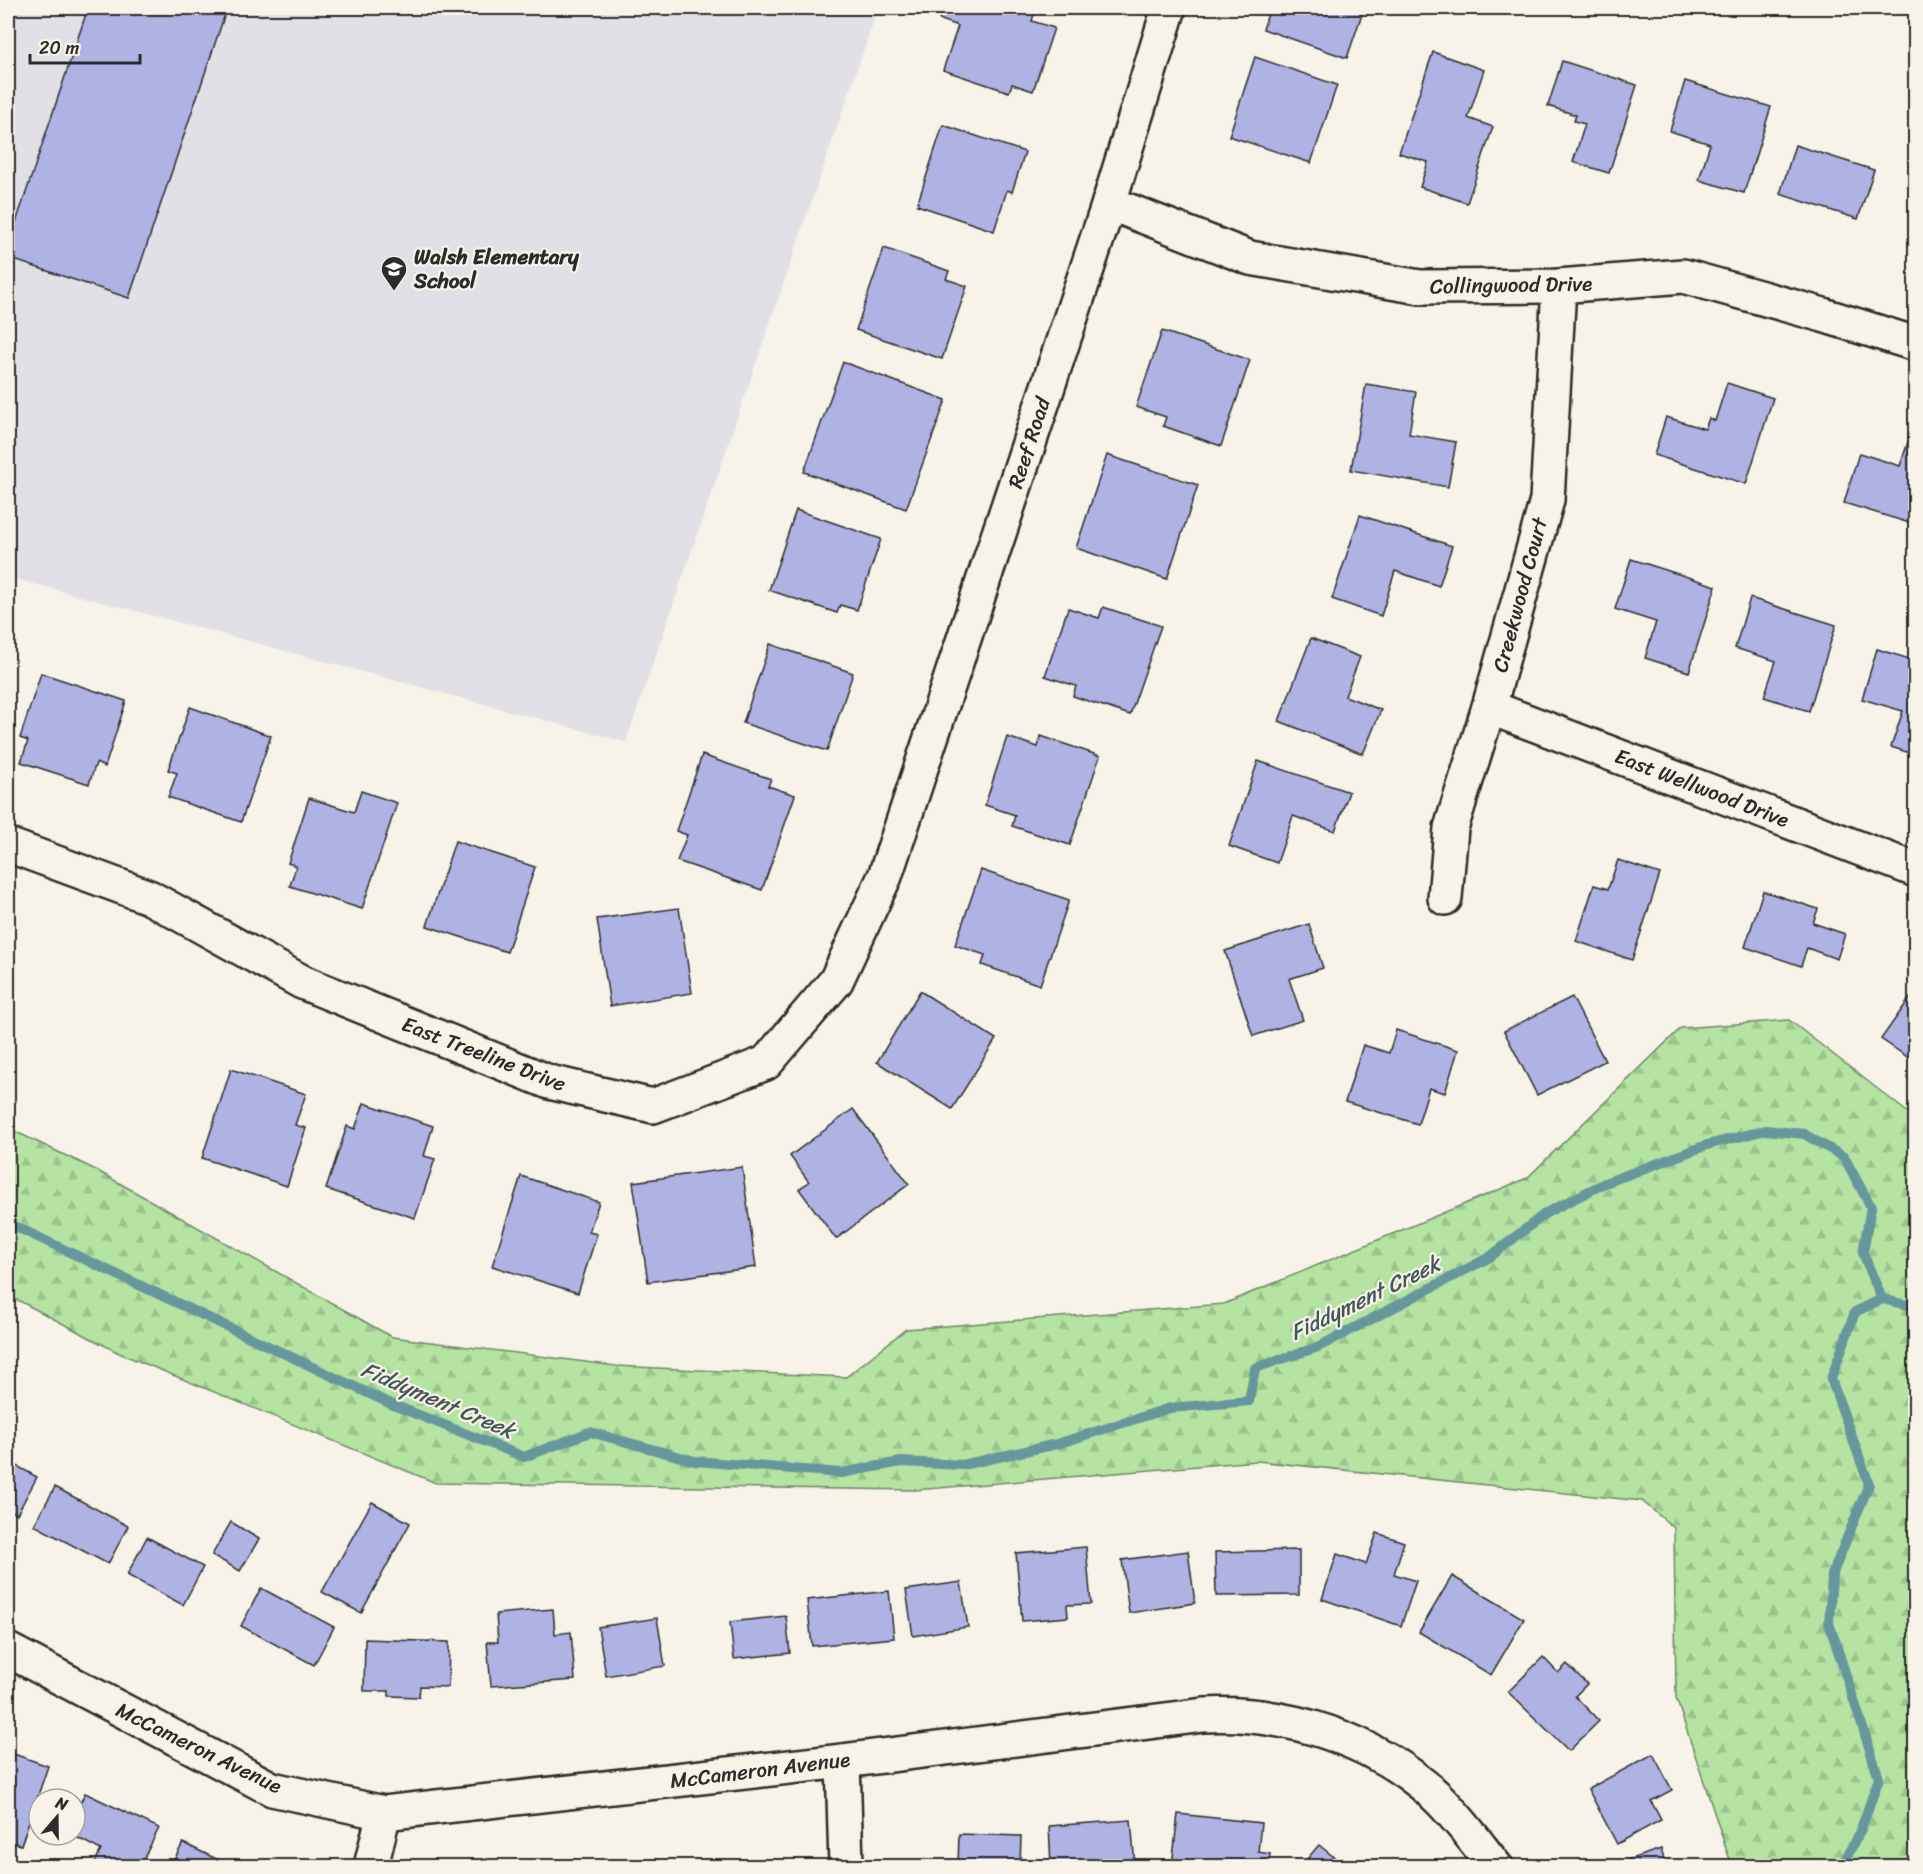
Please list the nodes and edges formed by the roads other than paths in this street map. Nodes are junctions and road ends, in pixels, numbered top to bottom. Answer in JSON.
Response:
{"nodes":[{"id":1,"x":1168,"y":8,"type":"edge"},
{"id":2,"x":1109,"y":202,"type":"junction"},
{"id":3,"x":1559,"y":286,"type":"junction"},
{"id":4,"x":1916,"y":344,"type":"edge"},
{"id":5,"x":1489,"y":707,"type":"junction"},
{"id":6,"x":8,"y":845,"type":"edge"},
{"id":7,"x":1916,"y":870,"type":"edge"},
{"id":8,"x":885,"y":876,"type":"joint"},
{"id":9,"x":1445,"y":898,"type":"dead end"},
{"id":10,"x":8,"y":1650,"type":"edge"},
{"id":11,"x":843,"y":1761,"type":"junction"},
{"id":12,"x":384,"y":1813,"type":"junction"},
{"id":13,"x":371,"y":1866,"type":"edge"},
{"id":14,"x":846,"y":1866,"type":"edge"},
{"id":15,"x":1495,"y":1866,"type":"edge"}],
"edges":[{"from":1,"to":2,"type":"street","name":"Reef Road"},
{"from":2,"to":3,"type":"street","name":"Collingwood Drive"},
{"from":2,"to":8,"type":"street","name":"Reef Road"},
{"from":3,"to":4,"type":"street","name":"Collingwood Drive"},
{"from":3,"to":5,"type":"street","name":"Creekwood Court"},
{"from":5,"to":7,"type":"street","name":"East Wellwood Drive"},
{"from":5,"to":9,"type":"street","name":"Creekwood Court"},
{"from":6,"to":8,"type":"street","name":"East Treeline Drive"},
{"from":10,"to":12,"type":"street","name":"McCameron Avenue"},
{"from":11,"to":12,"type":"street","name":"McCameron Avenue"},
{"from":11,"to":14,"type":"street"},
{"from":11,"to":15,"type":"street","name":"McCameron Avenue"},
{"from":12,"to":13,"type":"street"}]}
